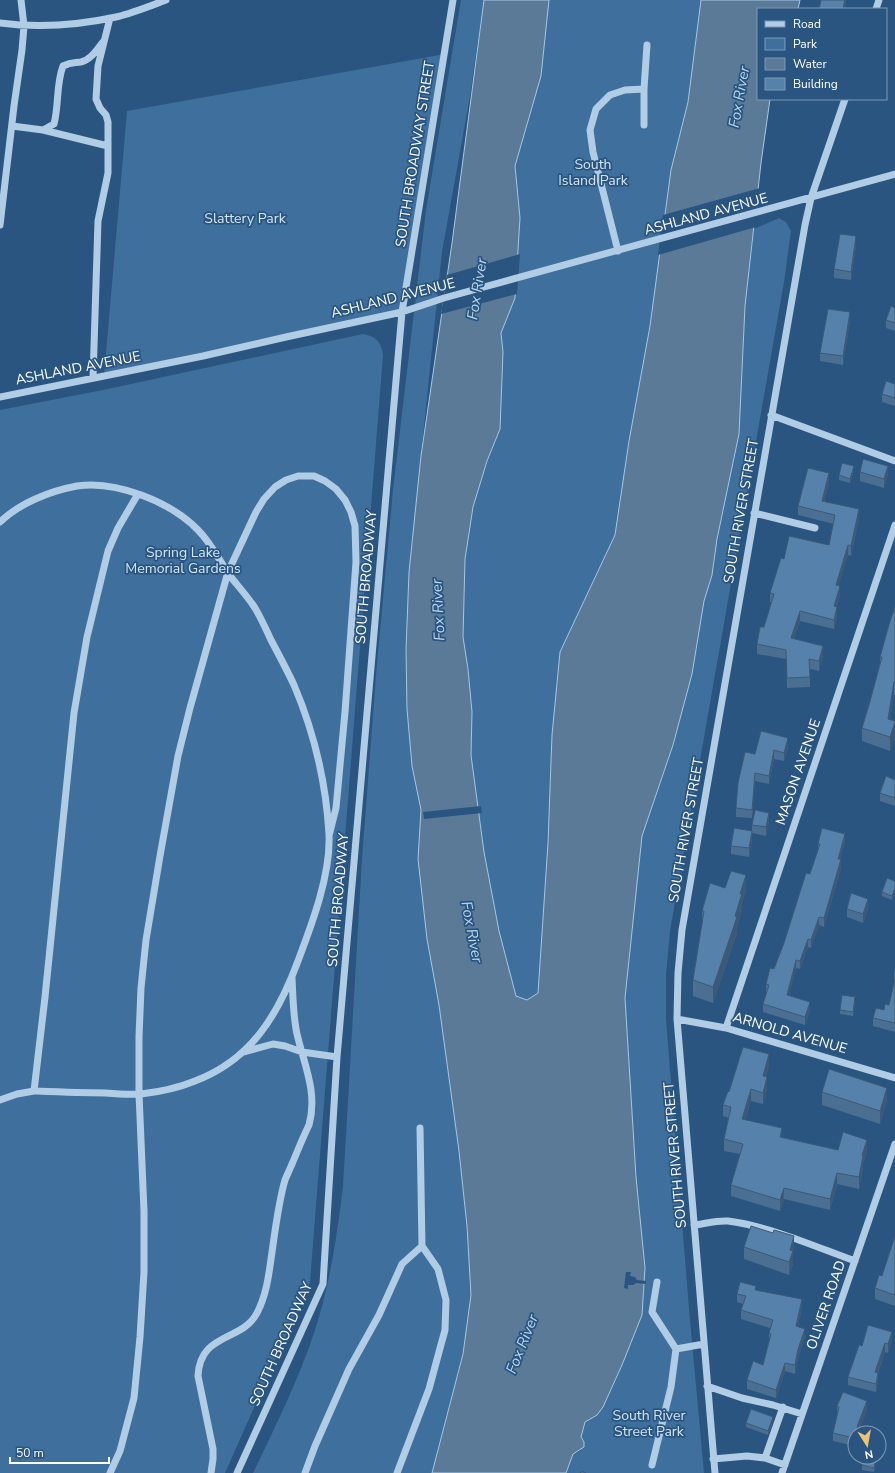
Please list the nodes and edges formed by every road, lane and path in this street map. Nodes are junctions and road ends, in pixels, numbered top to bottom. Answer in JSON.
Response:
{"nodes":[{"id":1,"x":21,"y":0,"type":"edge"},
{"id":2,"x":166,"y":0,"type":"edge"},
{"id":3,"x":453,"y":0,"type":"edge"},
{"id":4,"x":110,"y":18,"type":"junction"},
{"id":5,"x":0,"y":22,"type":"edge"},
{"id":6,"x":24,"y":26,"type":"junction"},
{"id":7,"x":104,"y":41,"type":"junction"},
{"id":8,"x":647,"y":45,"type":"dead end"},
{"id":9,"x":644,"y":89,"type":"junction"},
{"id":10,"x":845,"y":100,"type":"edge"},
{"id":11,"x":644,"y":125,"type":"dead end"},
{"id":12,"x":12,"y":126,"type":"junction"},
{"id":13,"x":43,"y":130,"type":"junction"},
{"id":14,"x":108,"y":146,"type":"junction"},
{"id":15,"x":895,"y":174,"type":"edge"},
{"id":16,"x":811,"y":198,"type":"junction"},
{"id":17,"x":0,"y":225,"type":"edge"},
{"id":18,"x":618,"y":251,"type":"junction"},
{"id":19,"x":402,"y":312,"type":"junction"},
{"id":20,"x":94,"y":378,"type":"junction"},
{"id":21,"x":0,"y":397,"type":"edge"},
{"id":22,"x":771,"y":415,"type":"junction"},
{"id":23,"x":895,"y":461,"type":"edge"},
{"id":24,"x":138,"y":494,"type":"junction"},
{"id":25,"x":754,"y":513,"type":"junction"},
{"id":26,"x":0,"y":522,"type":"edge"},
{"id":27,"x":895,"y":525,"type":"edge"},
{"id":28,"x":815,"y":528,"type":"dead end"},
{"id":29,"x":228,"y":572,"type":"junction"},
{"id":30,"x":329,"y":836,"type":"junction"},
{"id":31,"x":292,"y":977,"type":"junction"},
{"id":32,"x":677,"y":1019,"type":"junction"},
{"id":33,"x":726,"y":1028,"type":"junction"},
{"id":34,"x":302,"y":1052,"type":"junction"},
{"id":35,"x":242,"y":1053,"type":"junction"},
{"id":36,"x":337,"y":1057,"type":"junction"},
{"id":37,"x":895,"y":1078,"type":"edge"},
{"id":38,"x":34,"y":1091,"type":"junction"},
{"id":39,"x":138,"y":1094,"type":"junction"},
{"id":40,"x":0,"y":1100,"type":"edge"},
{"id":41,"x":420,"y":1128,"type":"dead end"},
{"id":42,"x":895,"y":1144,"type":"edge"},
{"id":43,"x":694,"y":1225,"type":"junction"},
{"id":44,"x":422,"y":1246,"type":"junction"},
{"id":45,"x":855,"y":1261,"type":"junction"},
{"id":46,"x":658,"y":1282,"type":"dead end"},
{"id":47,"x":704,"y":1344,"type":"junction"},
{"id":48,"x":676,"y":1349,"type":"junction"},
{"id":49,"x":707,"y":1386,"type":"junction"},
{"id":50,"x":783,"y":1407,"type":"junction"},
{"id":51,"x":802,"y":1414,"type":"junction"},
{"id":52,"x":765,"y":1458,"type":"junction"},
{"id":53,"x":713,"y":1459,"type":"junction"},
{"id":54,"x":652,"y":1464,"type":"dead end"},
{"id":55,"x":785,"y":1465,"type":"junction"},
{"id":56,"x":110,"y":1473,"type":"edge"},
{"id":57,"x":211,"y":1473,"type":"edge"},
{"id":58,"x":237,"y":1473,"type":"edge"},
{"id":59,"x":305,"y":1473,"type":"edge"},
{"id":60,"x":397,"y":1473,"type":"edge"},
{"id":61,"x":715,"y":1473,"type":"edge"},
{"id":62,"x":782,"y":1473,"type":"edge"}],
"edges":[{"from":1,"to":6,"type":"street"},
{"from":2,"to":4,"type":"street"},
{"from":3,"to":19,"type":"street","name":"SOUTH BROADWAY STREET"},
{"from":4,"to":6,"type":"street"},
{"from":4,"to":7,"type":"street"},
{"from":5,"to":6,"type":"street"},
{"from":6,"to":12,"type":"street"},
{"from":7,"to":13,"type":"street"},
{"from":7,"to":14,"type":"street"},
{"from":8,"to":9,"type":"street"},
{"from":9,"to":11,"type":"street"},
{"from":9,"to":18,"type":"street"},
{"from":10,"to":16,"type":"street","name":"SOUTH RIVER STREET"},
{"from":12,"to":13,"type":"street"},
{"from":12,"to":17,"type":"street"},
{"from":13,"to":14,"type":"street"},
{"from":14,"to":20,"type":"street"},
{"from":15,"to":16,"type":"street","name":"ASHLAND AVENUE"},
{"from":16,"to":18,"type":"street","name":"ASHLAND AVENUE"},
{"from":16,"to":22,"type":"street","name":"SOUTH RIVER STREET"},
{"from":18,"to":19,"type":"street","name":"ASHLAND AVENUE"},
{"from":19,"to":20,"type":"street","name":"ASHLAND AVENUE"},
{"from":19,"to":36,"type":"street","name":"SOUTH BROADWAY"},
{"from":20,"to":21,"type":"street","name":"ASHLAND AVENUE"},
{"from":22,"to":23,"type":"street"},
{"from":22,"to":25,"type":"street","name":"SOUTH RIVER STREET"},
{"from":24,"to":26,"type":"street"},
{"from":24,"to":29,"type":"street"},
{"from":24,"to":38,"type":"street"},
{"from":25,"to":28,"type":"street"},
{"from":25,"to":32,"type":"street","name":"SOUTH RIVER STREET"},
{"from":27,"to":33,"type":"street","name":"MASON AVENUE"},
{"from":29,"to":30,"type":"street"},
{"from":29,"to":30,"type":"street"},
{"from":29,"to":39,"type":"street"},
{"from":30,"to":31,"type":"street"},
{"from":31,"to":34,"type":"street"},
{"from":31,"to":35,"type":"street"},
{"from":32,"to":33,"type":"street","name":"ARNOLD AVENUE"},
{"from":32,"to":43,"type":"street","name":"SOUTH RIVER STREET"},
{"from":33,"to":37,"type":"street","name":"ARNOLD AVENUE"},
{"from":34,"to":35,"type":"street"},
{"from":34,"to":36,"type":"street"},
{"from":34,"to":57,"type":"street"},
{"from":35,"to":39,"type":"street"},
{"from":36,"to":58,"type":"street","name":"SOUTH BROADWAY"},
{"from":38,"to":39,"type":"street"},
{"from":38,"to":40,"type":"street"},
{"from":39,"to":56,"type":"street"},
{"from":41,"to":44,"type":"street"},
{"from":42,"to":45,"type":"street","name":"OLIVER ROAD"},
{"from":43,"to":45,"type":"street"},
{"from":43,"to":47,"type":"street","name":"SOUTH RIVER STREET"},
{"from":44,"to":59,"type":"street"},
{"from":44,"to":60,"type":"street"},
{"from":45,"to":51,"type":"street","name":"OLIVER ROAD"},
{"from":46,"to":48,"type":"street"},
{"from":47,"to":48,"type":"street"},
{"from":47,"to":49,"type":"street","name":"SOUTH RIVER STREET"},
{"from":48,"to":54,"type":"street"},
{"from":49,"to":50,"type":"street"},
{"from":49,"to":53,"type":"street","name":"SOUTH RIVER STREET"},
{"from":50,"to":51,"type":"street"},
{"from":50,"to":52,"type":"street"},
{"from":51,"to":55,"type":"street","name":"OLIVER ROAD"},
{"from":52,"to":53,"type":"street"},
{"from":52,"to":55,"type":"street"},
{"from":53,"to":61,"type":"street","name":"SOUTH RIVER STREET"},
{"from":55,"to":62,"type":"street","name":"OLIVER ROAD"}]}
